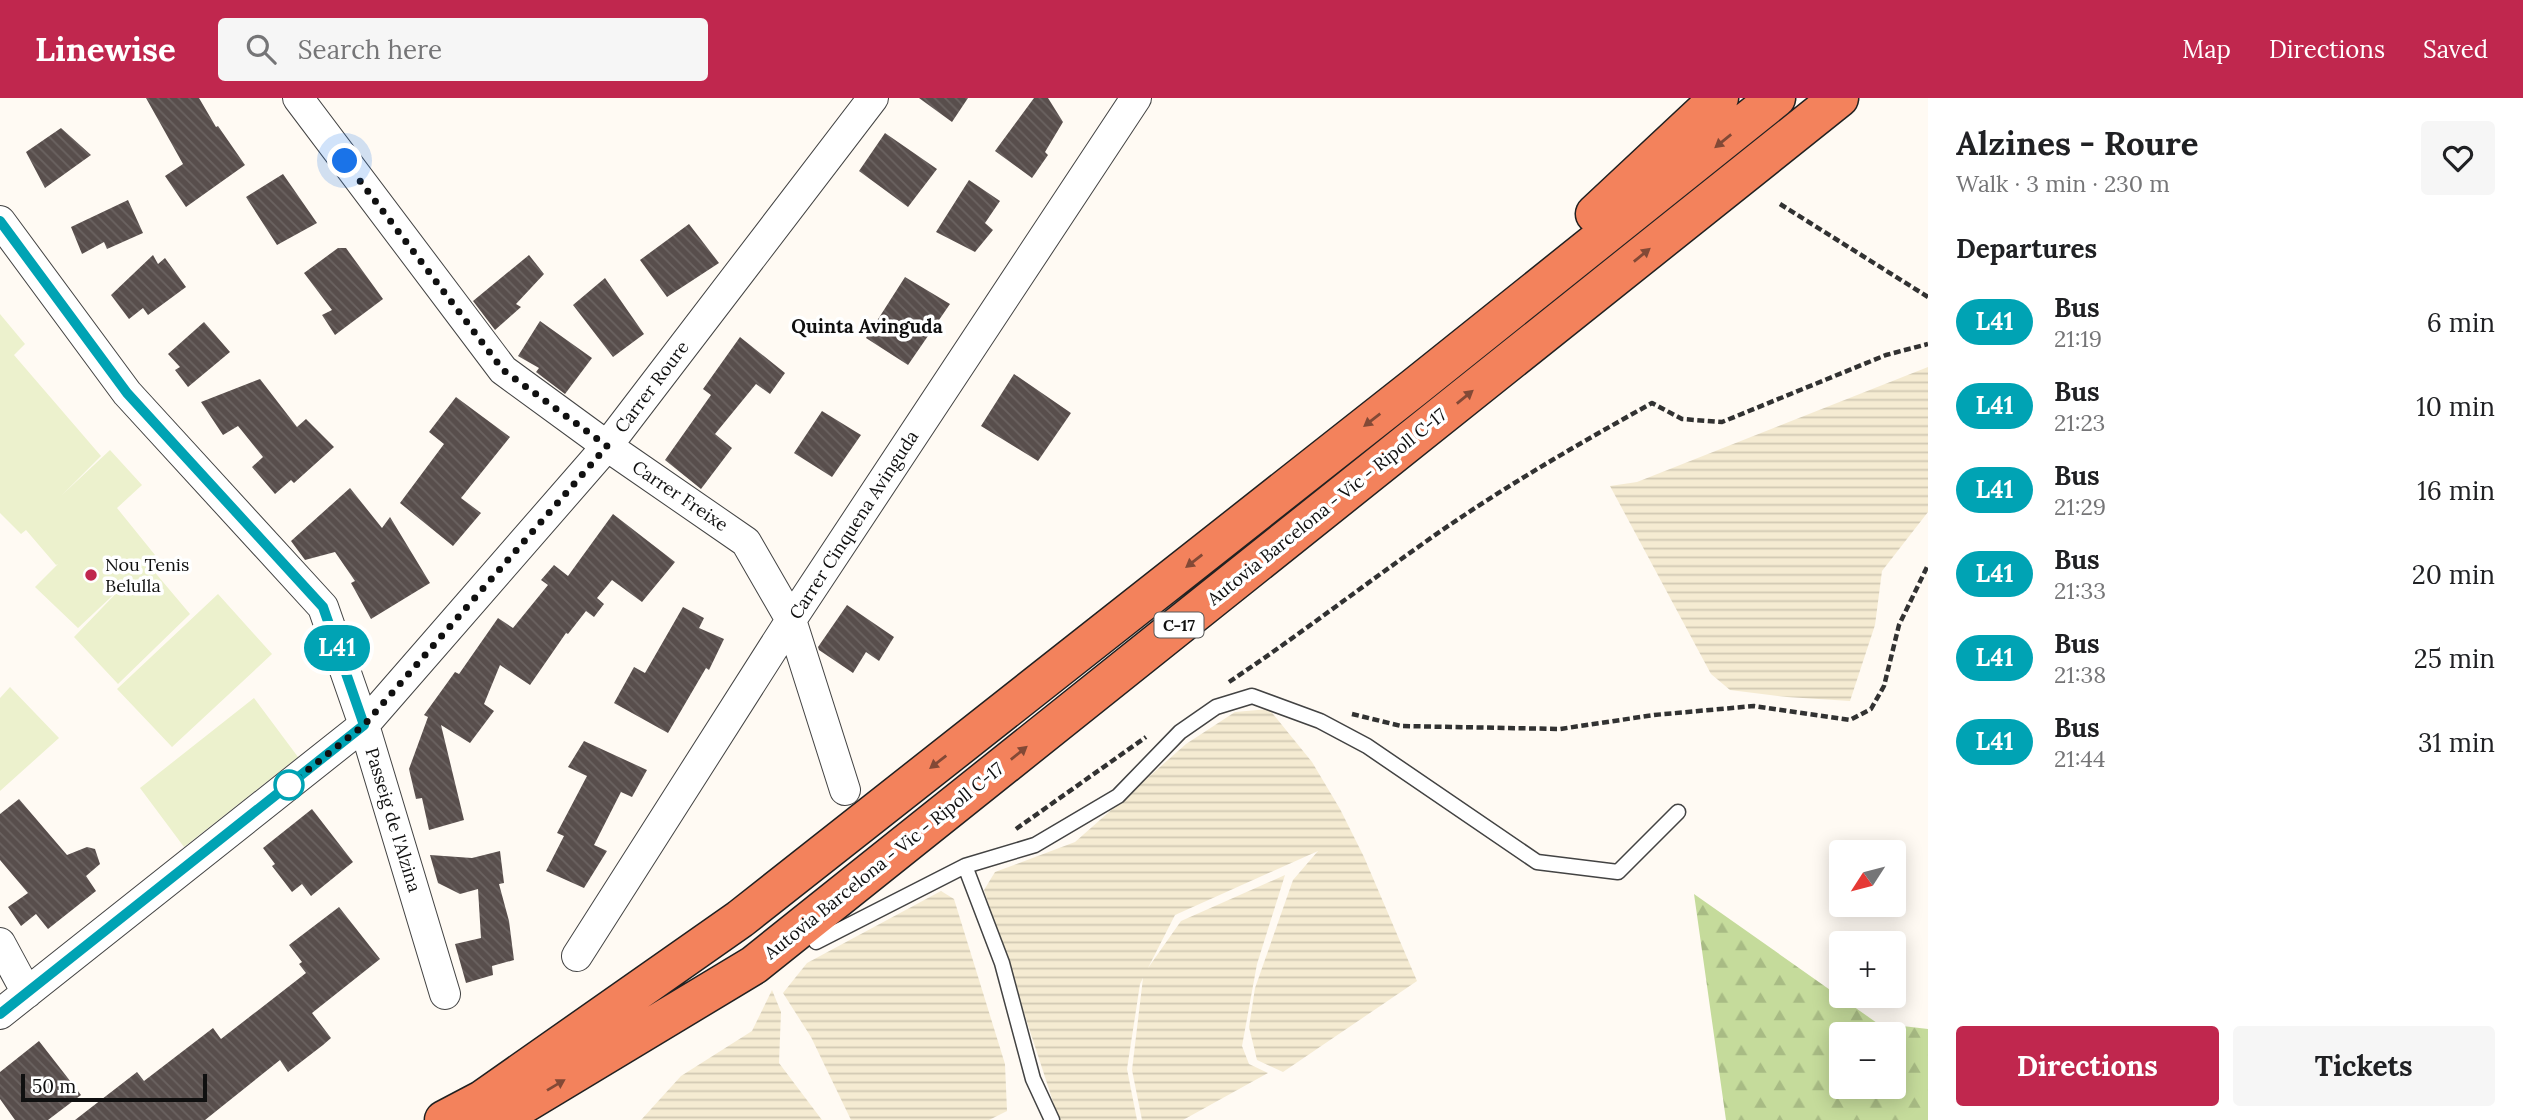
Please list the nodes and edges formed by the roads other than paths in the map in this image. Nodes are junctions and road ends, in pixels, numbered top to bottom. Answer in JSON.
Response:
{"nodes":[{"id":1,"x":298,"y":98,"type":"edge"},
{"id":2,"x":873,"y":98,"type":"edge"},
{"id":3,"x":1136,"y":98,"type":"edge"},
{"id":4,"x":1718,"y":98,"type":"edge"},
{"id":5,"x":1776,"y":98,"type":"edge"},
{"id":6,"x":1839,"y":98,"type":"edge"},
{"id":7,"x":0,"y":221,"type":"edge"},
{"id":8,"x":1415,"y":387,"type":"junction"},
{"id":9,"x":607,"y":446,"type":"junction"},
{"id":10,"x":791,"y":620,"type":"junction"},
{"id":11,"x":364,"y":725,"type":"junction"},
{"id":12,"x":845,"y":790,"type":"dead end"},
{"id":13,"x":1678,"y":812,"type":"dead end"},
{"id":14,"x":965,"y":866,"type":"junction"},
{"id":15,"x":816,"y":942,"type":"dead end"},
{"id":16,"x":0,"y":943,"type":"edge"},
{"id":17,"x":577,"y":956,"type":"dead end"},
{"id":18,"x":27,"y":992,"type":"junction"},
{"id":19,"x":445,"y":994,"type":"dead end"},
{"id":20,"x":0,"y":1014,"type":"edge"},
{"id":21,"x":444,"y":1120,"type":"edge"},
{"id":22,"x":498,"y":1120,"type":"edge"},
{"id":23,"x":1052,"y":1120,"type":"edge"}],
"edges":[{"from":1,"to":9,"type":"street","name":"Carrer Freixe"},
{"from":2,"to":9,"type":"street","name":"Carrer Roure"},
{"from":3,"to":10,"type":"street","name":"Carrer Cinquena Avinguda"},
{"from":4,"to":8,"type":"highway"},
{"from":5,"to":8,"type":"highway","number":"C-17","one_way":true},
{"from":22,"to":6,"type":"highway","name":"Autovia Barcelona - Vic - Ripoll C-17","number":"C-17","one_way":true},
{"from":7,"to":11,"type":"street","name":"Passeig de l'Alzina"},
{"from":8,"to":21,"type":"highway","number":"C-17","one_way":true},
{"from":9,"to":10,"type":"street","name":"Carrer Freixe"},
{"from":9,"to":11,"type":"street","name":"Carrer Roure"},
{"from":10,"to":12,"type":"street","name":"Carrer Freixe"},
{"from":10,"to":17,"type":"street","name":"Carrer Cinquena Avinguda"},
{"from":11,"to":18,"type":"street","name":"Carrer Roure"},
{"from":11,"to":19,"type":"street","name":"Passeig de l'Alzina"},
{"from":13,"to":14,"type":"lane"},
{"from":14,"to":15,"type":"lane"},
{"from":14,"to":23,"type":"lane"},
{"from":16,"to":18,"type":"street"},
{"from":18,"to":20,"type":"street","name":"Carrer Roure"}]}
